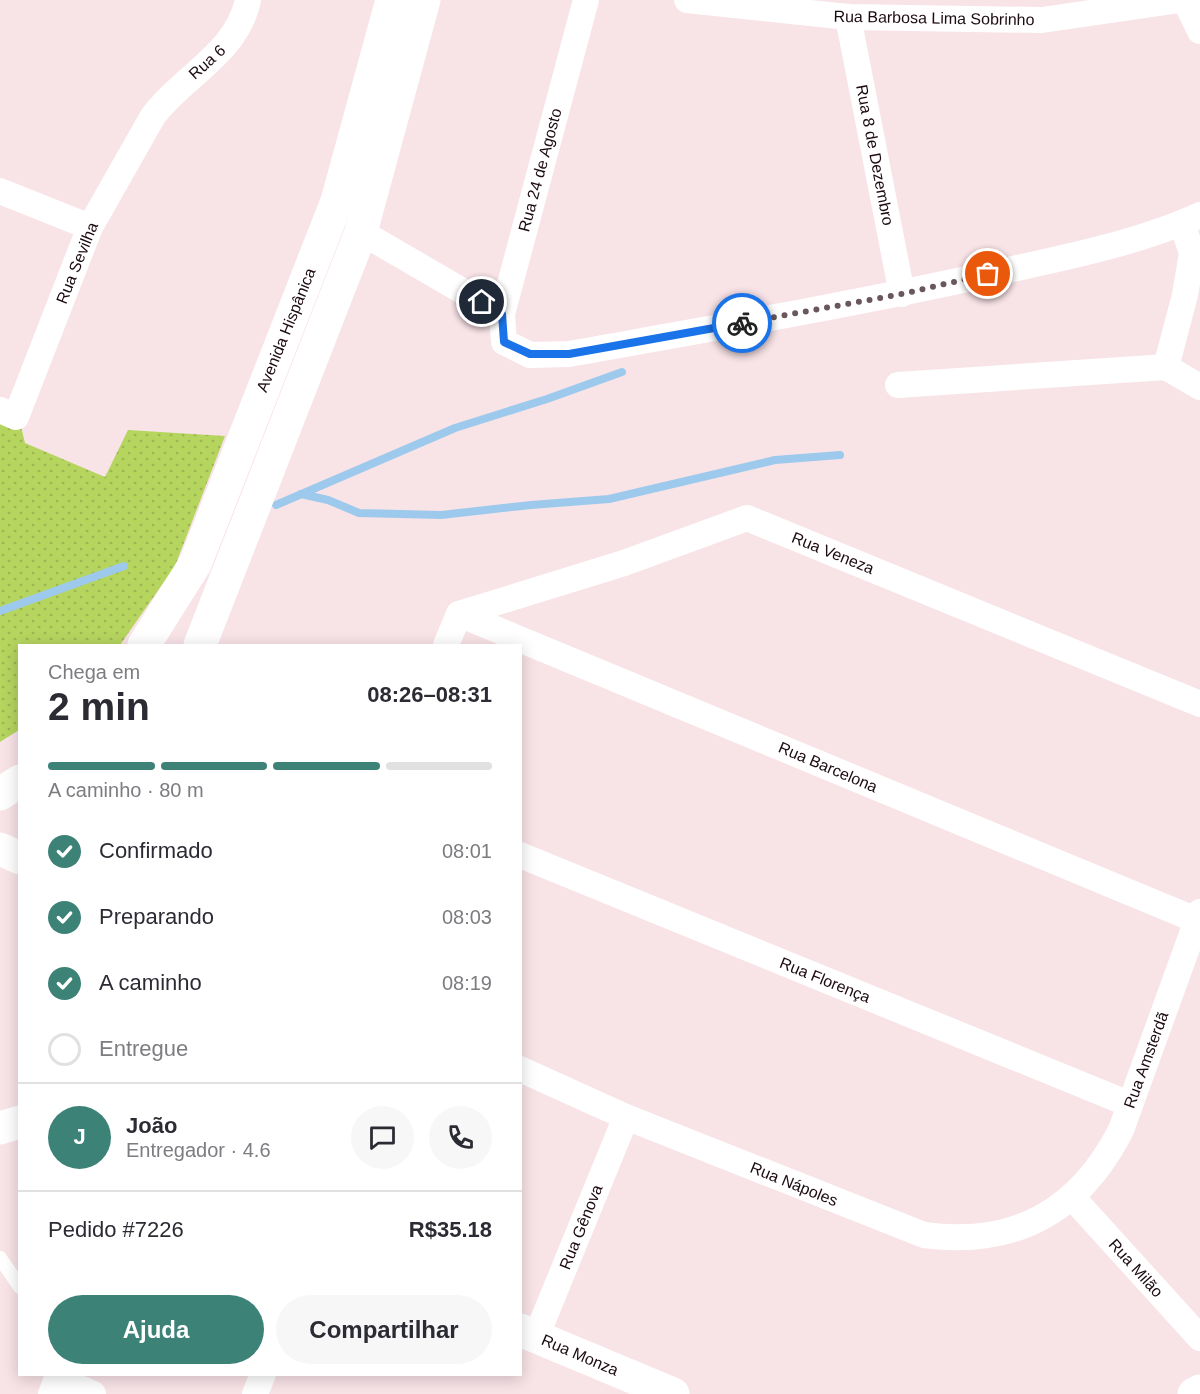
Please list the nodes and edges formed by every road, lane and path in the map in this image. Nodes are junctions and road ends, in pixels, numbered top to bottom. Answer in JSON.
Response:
{"nodes":[{"id":1,"x":248,"y":0,"type":"edge"},
{"id":2,"x":392,"y":0,"type":"edge"},
{"id":3,"x":424,"y":0,"type":"edge"},
{"id":4,"x":586,"y":0,"type":"edge"},
{"id":5,"x":687,"y":0,"type":"edge"},
{"id":6,"x":1180,"y":0,"type":"edge"},
{"id":7,"x":1185,"y":0,"type":"edge"},
{"id":8,"x":848,"y":17,"type":"junction"},
{"id":9,"x":1200,"y":31,"type":"edge"},
{"id":10,"x":153,"y":116,"type":"joint"},
{"id":11,"x":0,"y":191,"type":"edge"},
{"id":12,"x":1191,"y":219,"type":"edge"},
{"id":13,"x":90,"y":227,"type":"junction"},
{"id":14,"x":361,"y":232,"type":"junction"},
{"id":15,"x":902,"y":294,"type":"junction"},
{"id":16,"x":502,"y":314,"type":"junction"},
{"id":17,"x":1166,"y":367,"type":"junction"},
{"id":18,"x":898,"y":386,"type":"dead end"},
{"id":19,"x":1200,"y":387,"type":"edge"},
{"id":20,"x":8,"y":414,"type":"edge"},
{"id":21,"x":195,"y":564,"type":"junction"},
{"id":22,"x":226,"y":576,"type":"junction"},
{"id":23,"x":459,"y":614,"type":"junction"},
{"id":24,"x":145,"y":644,"type":"edge"},
{"id":25,"x":200,"y":644,"type":"edge"},
{"id":26,"x":446,"y":644,"type":"edge"},
{"id":27,"x":1200,"y":704,"type":"edge"},
{"id":28,"x":18,"y":782,"type":"edge"},
{"id":29,"x":0,"y":794,"type":"edge"},
{"id":30,"x":0,"y":849,"type":"edge"},
{"id":31,"x":522,"y":856,"type":"edge"},
{"id":32,"x":18,"y":857,"type":"edge"},
{"id":33,"x":1198,"y":916,"type":"edge"},
{"id":34,"x":522,"y":1070,"type":"edge"},
{"id":35,"x":1129,"y":1104,"type":"junction"},
{"id":36,"x":626,"y":1117,"type":"junction"},
{"id":37,"x":18,"y":1123,"type":"edge"},
{"id":38,"x":0,"y":1128,"type":"edge"},
{"id":39,"x":0,"y":1140,"type":"edge"},
{"id":40,"x":18,"y":1142,"type":"edge"},
{"id":41,"x":1072,"y":1197,"type":"junction"},
{"id":42,"x":0,"y":1258,"type":"edge"},
{"id":43,"x":18,"y":1284,"type":"edge"},
{"id":44,"x":528,"y":1334,"type":"edge"},
{"id":45,"x":1200,"y":1338,"type":"edge"},
{"id":46,"x":262,"y":1376,"type":"edge"},
{"id":47,"x":55,"y":1382,"type":"edge"},
{"id":48,"x":1200,"y":1391,"type":"edge"},
{"id":49,"x":93,"y":1394,"type":"edge"},
{"id":50,"x":255,"y":1394,"type":"edge"},
{"id":51,"x":673,"y":1394,"type":"edge"},
{"id":52,"x":1194,"y":1394,"type":"edge"}],
"edges":[{"from":1,"to":10,"type":"street","name":"Rua 6"},
{"from":2,"to":21,"type":"main road","name":"Avenida Hispânica"},
{"from":3,"to":14,"type":"main road","name":"Avenida Hispânica"},
{"from":4,"to":16,"type":"street","name":"Rua 24 de Agosto"},
{"from":5,"to":8,"type":"street","name":"Rua Barbosa Lima Sobrinho"},
{"from":6,"to":8,"type":"street","name":"Rua Barbosa Lima Sobrinho"},
{"from":7,"to":9,"type":"street"},
{"from":8,"to":15,"type":"street","name":"Rua 8 de Dezembro"},
{"from":10,"to":13,"type":"street","name":"Rua Sevilha"},
{"from":11,"to":13,"type":"street"},
{"from":12,"to":15,"type":"street"},
{"from":12,"to":17,"type":"street"},
{"from":13,"to":20,"type":"street","name":"Rua Sevilha"},
{"from":14,"to":16,"type":"street"},
{"from":14,"to":22,"type":"main road","name":"Avenida Hispânica"},
{"from":15,"to":16,"type":"street","name":"Rua 24 de Agosto"},
{"from":17,"to":18,"type":"street"},
{"from":17,"to":19,"type":"street"},
{"from":21,"to":22,"type":"main road"},
{"from":21,"to":24,"type":"main road","name":"Avenida Hispânica"},
{"from":22,"to":25,"type":"main road","name":"Avenida Hispânica"},
{"from":23,"to":26,"type":"street"},
{"from":23,"to":27,"type":"street","name":"Rua Veneza"},
{"from":23,"to":33,"type":"street","name":"Rua Barcelona"},
{"from":28,"to":29,"type":"main road"},
{"from":30,"to":32,"type":"main road"},
{"from":31,"to":35,"type":"street","name":"Rua Florença"},
{"from":33,"to":35,"type":"street","name":"Rua Amsterdã"},
{"from":34,"to":36,"type":"street","name":"Rua Nápoles"},
{"from":35,"to":41,"type":"street","name":"Rua Amsterdã"},
{"from":36,"to":41,"type":"street","name":"Rua Nápoles"},
{"from":36,"to":44,"type":"street","name":"Rua Gênova"},
{"from":37,"to":38,"type":"main road"},
{"from":39,"to":40,"type":"main road"},
{"from":41,"to":45,"type":"street","name":"Rua Milão"},
{"from":42,"to":43,"type":"lane"},
{"from":44,"to":51,"type":"main road","name":"Rua Monza"},
{"from":46,"to":50,"type":"street"},
{"from":47,"to":49,"type":"street"},
{"from":48,"to":52,"type":"main road"}]}
